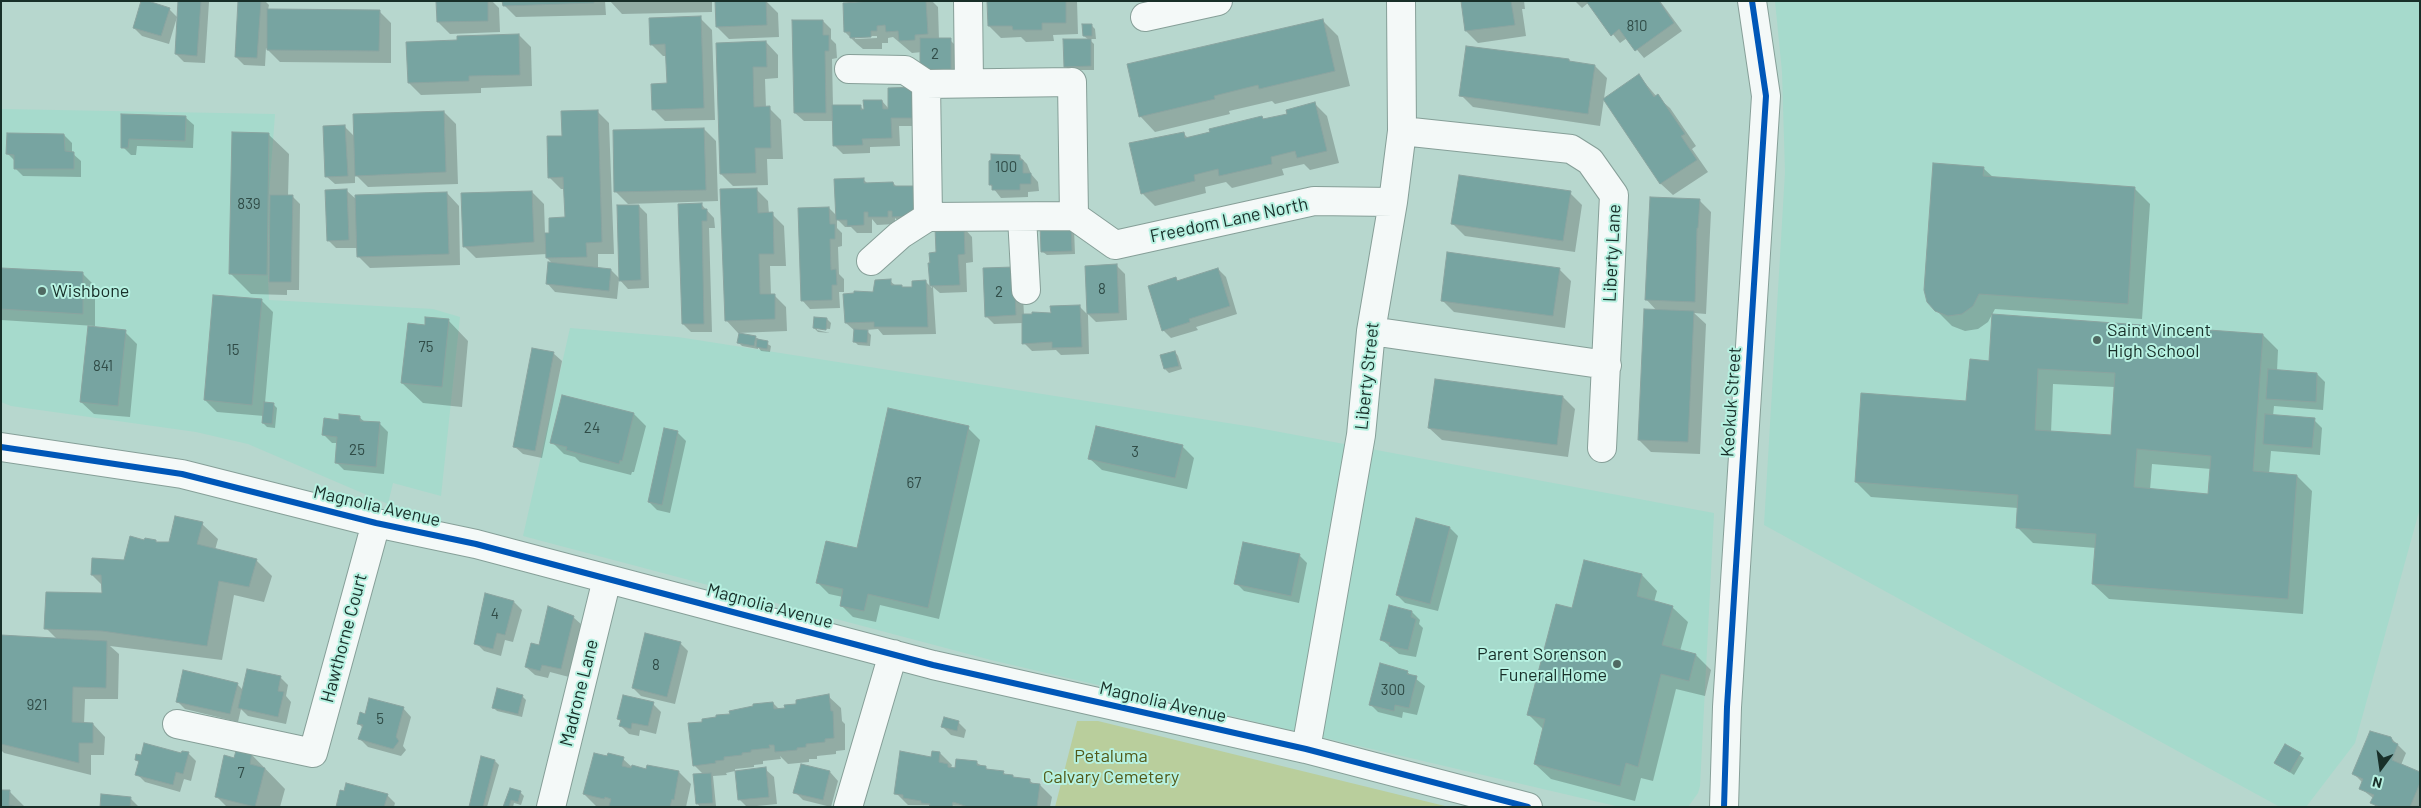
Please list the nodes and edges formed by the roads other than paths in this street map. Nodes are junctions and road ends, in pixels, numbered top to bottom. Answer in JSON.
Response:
{"nodes":[{"id":1,"x":968,"y":1,"type":"edge"},
{"id":2,"x":1218,"y":1,"type":"edge"},
{"id":3,"x":1401,"y":1,"type":"edge"},
{"id":4,"x":1752,"y":1,"type":"edge"},
{"id":5,"x":1145,"y":17,"type":"dead end"},
{"id":6,"x":849,"y":69,"type":"dead end"},
{"id":7,"x":970,"y":83,"type":"junction"},
{"id":8,"x":926,"y":84,"type":"junction"},
{"id":9,"x":1402,"y":131,"type":"junction"},
{"id":10,"x":1393,"y":202,"type":"junction"},
{"id":11,"x":1074,"y":216,"type":"junction"},
{"id":12,"x":928,"y":217,"type":"junction"},
{"id":13,"x":1022,"y":217,"type":"junction"},
{"id":14,"x":871,"y":261,"type":"dead end"},
{"id":15,"x":1026,"y":290,"type":"dead end"},
{"id":16,"x":1371,"y":331,"type":"junction"},
{"id":17,"x":1607,"y":365,"type":"junction"},
{"id":18,"x":1,"y":447,"type":"edge"},
{"id":19,"x":1602,"y":448,"type":"dead end"},
{"id":20,"x":376,"y":523,"type":"junction"},
{"id":21,"x":607,"y":579,"type":"junction"},
{"id":22,"x":893,"y":654,"type":"junction"},
{"id":23,"x":177,"y":724,"type":"dead end"},
{"id":24,"x":1306,"y":749,"type":"junction"},
{"id":25,"x":551,"y":807,"type":"edge"},
{"id":26,"x":848,"y":807,"type":"edge"},
{"id":27,"x":1528,"y":807,"type":"edge"},
{"id":28,"x":1724,"y":807,"type":"edge"}],
"edges":[{"from":1,"to":7,"type":"street"},
{"from":2,"to":5,"type":"street"},
{"from":3,"to":9,"type":"street","name":"Liberty Street"},
{"from":4,"to":28,"type":"street","name":"Keokuk Street"},
{"from":6,"to":8,"type":"street"},
{"from":7,"to":8,"type":"street"},
{"from":7,"to":11,"type":"street"},
{"from":8,"to":12,"type":"street"},
{"from":9,"to":10,"type":"street","name":"Liberty Street"},
{"from":9,"to":17,"type":"street","name":"Liberty Lane"},
{"from":10,"to":11,"type":"street","name":"Freedom Lane North"},
{"from":10,"to":16,"type":"street","name":"Liberty Street"},
{"from":11,"to":13,"type":"street"},
{"from":12,"to":13,"type":"street"},
{"from":12,"to":14,"type":"street"},
{"from":13,"to":15,"type":"street"},
{"from":16,"to":17,"type":"street"},
{"from":16,"to":24,"type":"street","name":"Liberty Street"},
{"from":17,"to":19,"type":"street","name":"Liberty Lane"},
{"from":18,"to":20,"type":"street","name":"Magnolia Avenue"},
{"from":20,"to":21,"type":"street","name":"Magnolia Avenue"},
{"from":20,"to":23,"type":"street","name":"Hawthorne Court"},
{"from":21,"to":22,"type":"street","name":"Magnolia Avenue"},
{"from":21,"to":25,"type":"street","name":"Madrone Lane"},
{"from":22,"to":24,"type":"street","name":"Magnolia Avenue"},
{"from":22,"to":26,"type":"street"},
{"from":24,"to":27,"type":"street","name":"Magnolia Avenue"}]}
